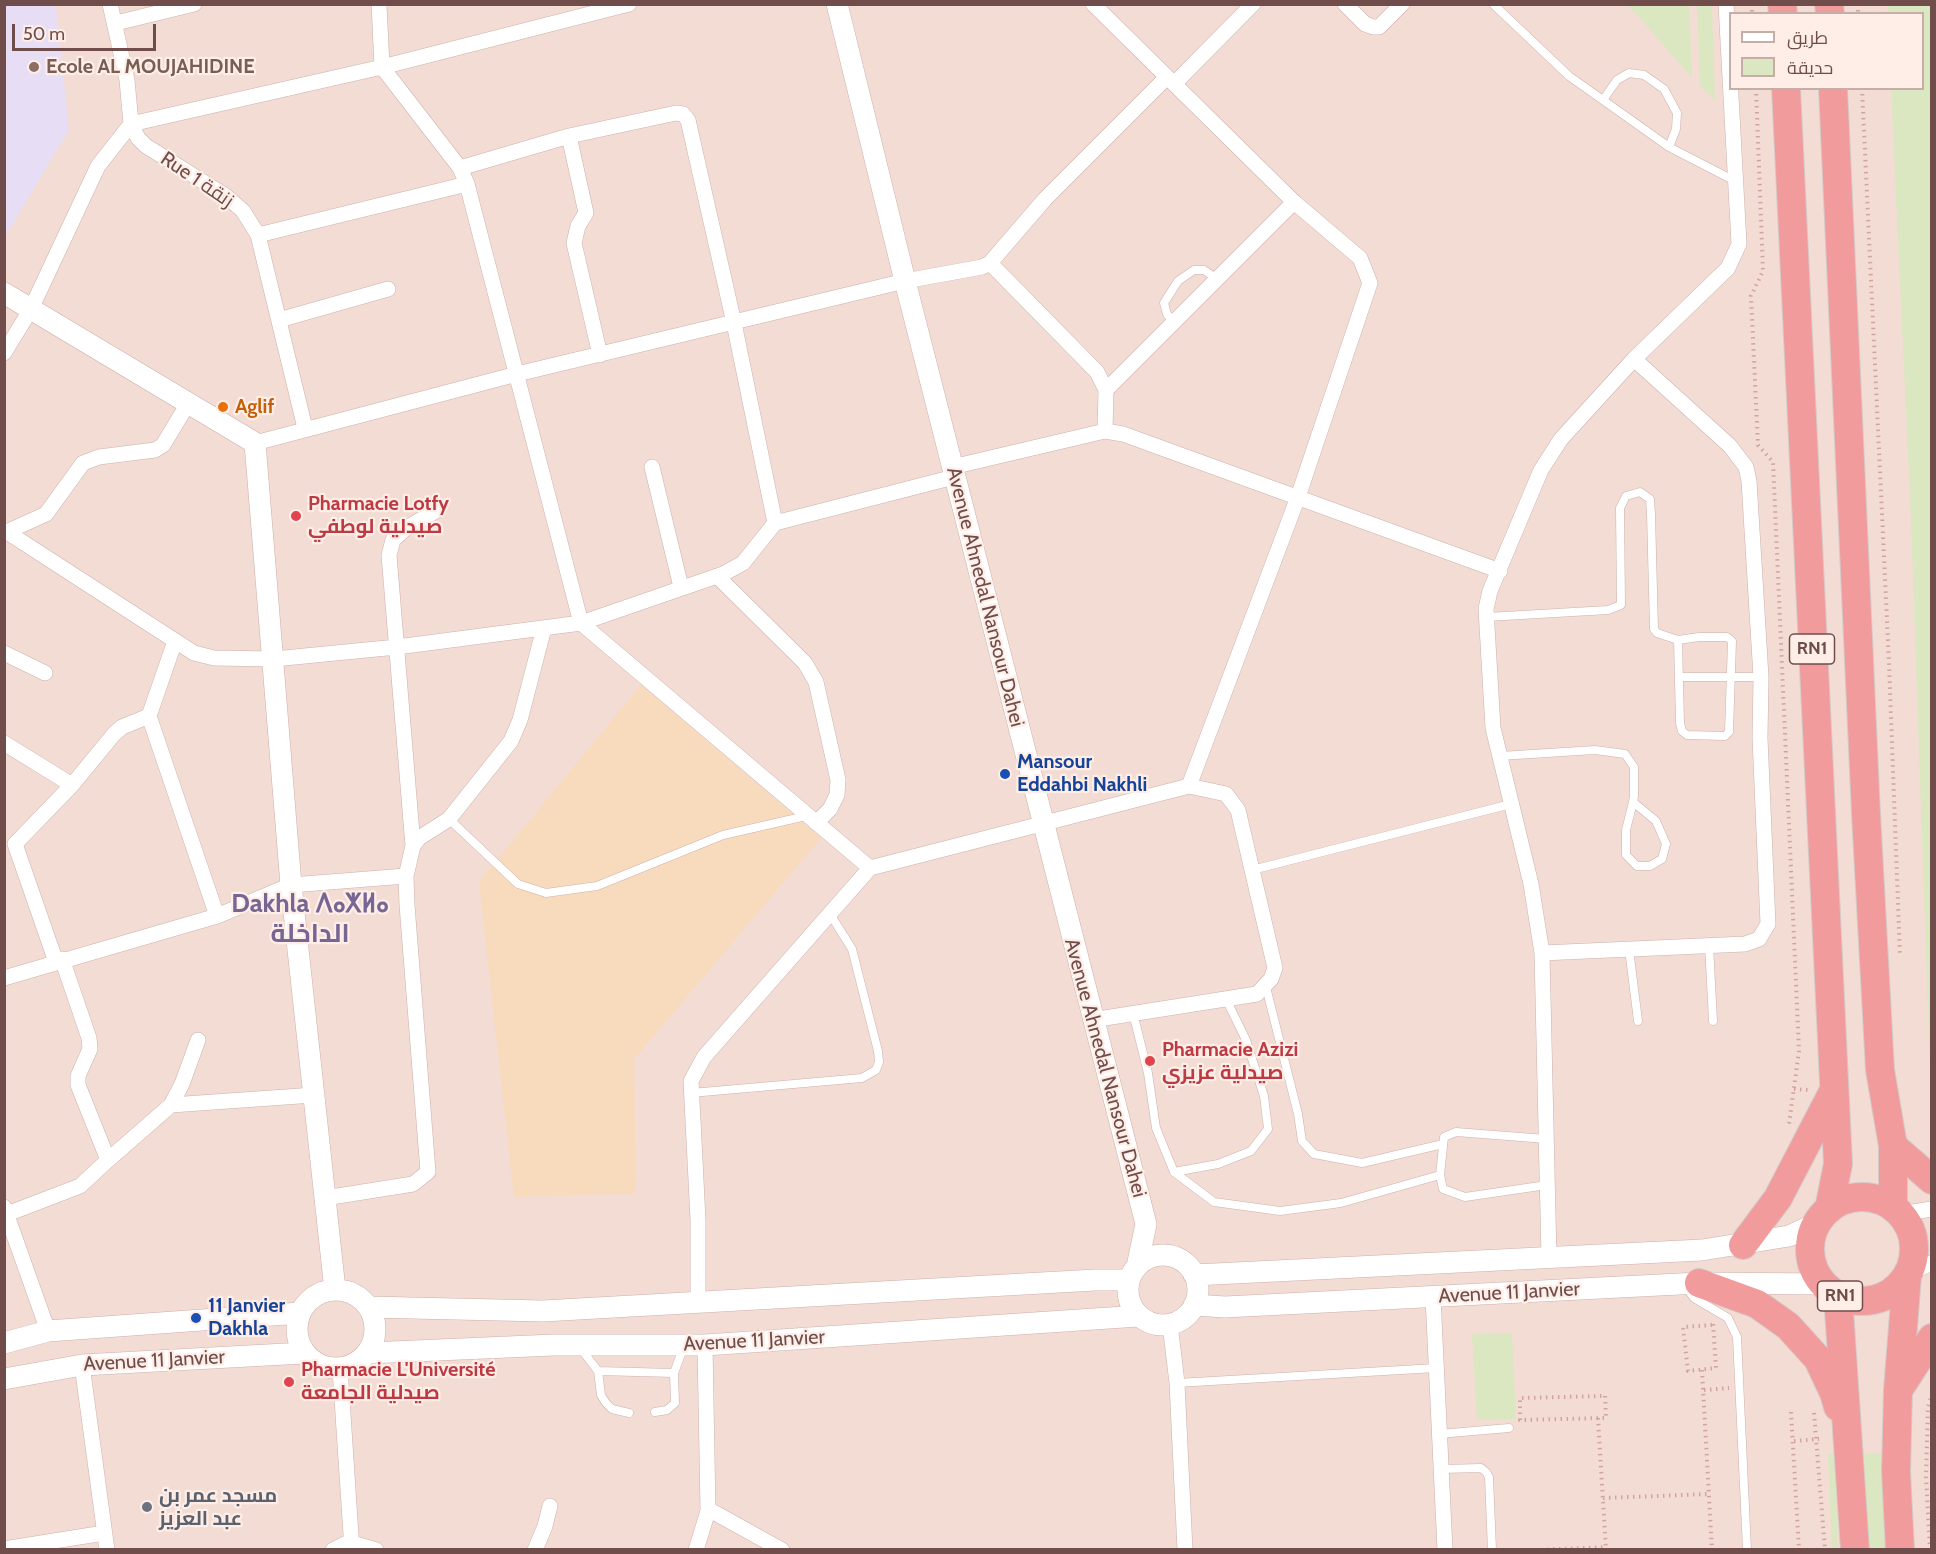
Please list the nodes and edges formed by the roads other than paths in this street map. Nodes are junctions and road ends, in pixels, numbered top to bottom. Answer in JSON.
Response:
{"nodes":[{"id":1,"x":110,"y":4,"type":"edge"},
{"id":2,"x":194,"y":4,"type":"edge"},
{"id":3,"x":380,"y":4,"type":"edge"},
{"id":4,"x":629,"y":4,"type":"edge"},
{"id":5,"x":837,"y":4,"type":"edge"},
{"id":6,"x":1093,"y":4,"type":"edge"},
{"id":7,"x":1252,"y":4,"type":"edge"},
{"id":8,"x":1345,"y":4,"type":"edge"},
{"id":9,"x":1402,"y":4,"type":"edge"},
{"id":10,"x":1493,"y":4,"type":"edge"},
{"id":11,"x":1726,"y":4,"type":"edge"},
{"id":12,"x":116,"y":23,"type":"junction"},
{"id":13,"x":1729,"y":57,"type":"edge"},
{"id":14,"x":382,"y":67,"type":"junction"},
{"id":15,"x":1170,"y":81,"type":"junction"},
{"id":16,"x":1731,"y":90,"type":"edge"},
{"id":17,"x":1786,"y":90,"type":"edge"},
{"id":18,"x":1833,"y":90,"type":"edge"},
{"id":19,"x":1603,"y":100,"type":"junction"},
{"id":20,"x":131,"y":124,"type":"junction"},
{"id":21,"x":569,"y":136,"type":"junction"},
{"id":22,"x":1669,"y":147,"type":"junction"},
{"id":23,"x":460,"y":168,"type":"junction"},
{"id":24,"x":1736,"y":182,"type":"junction"},
{"id":25,"x":467,"y":184,"type":"junction"},
{"id":26,"x":1294,"y":202,"type":"junction"},
{"id":27,"x":258,"y":235,"type":"junction"},
{"id":28,"x":990,"y":263,"type":"junction"},
{"id":29,"x":1217,"y":279,"type":"junction"},
{"id":30,"x":905,"y":281,"type":"junction"},
{"id":31,"x":387,"y":289,"type":"dead end"},
{"id":32,"x":4,"y":293,"type":"edge"},
{"id":33,"x":31,"y":309,"type":"junction"},
{"id":34,"x":279,"y":320,"type":"junction"},
{"id":35,"x":734,"y":322,"type":"junction"},
{"id":36,"x":1173,"y":322,"type":"junction"},
{"id":37,"x":4,"y":353,"type":"edge"},
{"id":38,"x":600,"y":355,"type":"junction"},
{"id":39,"x":1634,"y":359,"type":"junction"},
{"id":40,"x":517,"y":374,"type":"junction"},
{"id":41,"x":1106,"y":390,"type":"junction"},
{"id":42,"x":189,"y":402,"type":"junction"},
{"id":43,"x":305,"y":428,"type":"junction"},
{"id":44,"x":1105,"y":431,"type":"junction"},
{"id":45,"x":255,"y":443,"type":"junction"},
{"id":46,"x":652,"y":467,"type":"dead end"},
{"id":47,"x":953,"y":472,"type":"junction"},
{"id":48,"x":1298,"y":497,"type":"junction"},
{"id":49,"x":439,"y":510,"type":"dead end"},
{"id":50,"x":775,"y":523,"type":"junction"},
{"id":51,"x":6,"y":533,"type":"edge"},
{"id":52,"x":1500,"y":571,"type":"junction"},
{"id":53,"x":717,"y":576,"type":"junction"},
{"id":54,"x":681,"y":586,"type":"junction"},
{"id":55,"x":1487,"y":617,"type":"junction"},
{"id":56,"x":581,"y":623,"type":"junction"},
{"id":57,"x":544,"y":628,"type":"junction"},
{"id":58,"x":1678,"y":640,"type":"junction"},
{"id":59,"x":175,"y":641,"type":"junction"},
{"id":60,"x":397,"y":647,"type":"junction"},
{"id":61,"x":4,"y":653,"type":"edge"},
{"id":62,"x":274,"y":659,"type":"junction"},
{"id":63,"x":45,"y":673,"type":"dead end"},
{"id":64,"x":1680,"y":677,"type":"junction"},
{"id":65,"x":1761,"y":677,"type":"junction"},
{"id":66,"x":1730,"y":678,"type":"junction"},
{"id":67,"x":149,"y":716,"type":"junction"},
{"id":68,"x":4,"y":743,"type":"edge"},
{"id":69,"x":1500,"y":756,"type":"junction"},
{"id":70,"x":72,"y":784,"type":"junction"},
{"id":71,"x":1189,"y":786,"type":"junction"},
{"id":72,"x":1633,"y":802,"type":"junction"},
{"id":73,"x":1511,"y":804,"type":"junction"},
{"id":74,"x":449,"y":819,"type":"junction"},
{"id":75,"x":812,"y":819,"type":"junction"},
{"id":76,"x":1043,"y":825,"type":"junction"},
{"id":77,"x":10,"y":845,"type":"edge"},
{"id":78,"x":413,"y":846,"type":"junction"},
{"id":79,"x":870,"y":868,"type":"junction"},
{"id":80,"x":1252,"y":870,"type":"junction"},
{"id":81,"x":406,"y":876,"type":"junction"},
{"id":82,"x":291,"y":885,"type":"junction"},
{"id":83,"x":830,"y":914,"type":"junction"},
{"id":84,"x":217,"y":916,"type":"junction"},
{"id":85,"x":1709,"y":945,"type":"junction"},
{"id":86,"x":1629,"y":949,"type":"junction"},
{"id":87,"x":1542,"y":953,"type":"junction"},
{"id":88,"x":59,"y":960,"type":"junction"},
{"id":89,"x":4,"y":978,"type":"edge"},
{"id":90,"x":1266,"y":987,"type":"junction"},
{"id":91,"x":1226,"y":999,"type":"junction"},
{"id":92,"x":1133,"y":1013,"type":"junction"},
{"id":93,"x":1092,"y":1020,"type":"junction"},
{"id":94,"x":1638,"y":1021,"type":"dead end"},
{"id":95,"x":1713,"y":1021,"type":"dead end"},
{"id":96,"x":198,"y":1040,"type":"dead end"},
{"id":97,"x":1833,"y":1092,"type":"junction"},
{"id":98,"x":691,"y":1093,"type":"junction"},
{"id":99,"x":314,"y":1095,"type":"junction"},
{"id":100,"x":171,"y":1105,"type":"junction"},
{"id":101,"x":1546,"y":1139,"type":"junction"},
{"id":102,"x":1443,"y":1144,"type":"junction"},
{"id":103,"x":1893,"y":1146,"type":"junction"},
{"id":104,"x":108,"y":1160,"type":"junction"},
{"id":105,"x":1174,"y":1173,"type":"junction"},
{"id":106,"x":1440,"y":1175,"type":"junction"},
{"id":107,"x":1932,"y":1180,"type":"edge"},
{"id":108,"x":1547,"y":1185,"type":"junction"},
{"id":109,"x":325,"y":1198,"type":"junction"},
{"id":110,"x":1932,"y":1209,"type":"edge"},
{"id":111,"x":6,"y":1210,"type":"edge"},
{"id":112,"x":1897,"y":1210,"type":"junction"},
{"id":113,"x":1823,"y":1216,"type":"junction"},
{"id":114,"x":1146,"y":1224,"type":"junction"},
{"id":115,"x":1743,"y":1245,"type":"junction"},
{"id":116,"x":1177,"y":1258,"type":"junction"},
{"id":117,"x":1549,"y":1258,"type":"junction"},
{"id":118,"x":1916,"y":1271,"type":"edge"},
{"id":119,"x":1133,"y":1273,"type":"junction"},
{"id":120,"x":1194,"y":1275,"type":"junction"},
{"id":121,"x":1692,"y":1283,"type":"junction"},
{"id":122,"x":1830,"y":1289,"type":"junction"},
{"id":123,"x":335,"y":1290,"type":"junction"},
{"id":124,"x":1433,"y":1297,"type":"junction"},
{"id":125,"x":698,"y":1302,"type":"junction"},
{"id":126,"x":1194,"y":1305,"type":"junction"},
{"id":127,"x":369,"y":1307,"type":"junction"},
{"id":128,"x":300,"y":1312,"type":"junction"},
{"id":129,"x":1139,"y":1316,"type":"junction"},
{"id":130,"x":1170,"y":1324,"type":"junction"},
{"id":131,"x":48,"y":1331,"type":"junction"},
{"id":132,"x":1932,"y":1338,"type":"edge"},
{"id":133,"x":4,"y":1343,"type":"edge"},
{"id":134,"x":578,"y":1345,"type":"junction"},
{"id":135,"x":694,"y":1346,"type":"junction"},
{"id":136,"x":304,"y":1353,"type":"junction"},
{"id":137,"x":368,"y":1353,"type":"junction"},
{"id":138,"x":82,"y":1365,"type":"junction"},
{"id":139,"x":1436,"y":1368,"type":"junction"},
{"id":140,"x":340,"y":1369,"type":"junction"},
{"id":141,"x":598,"y":1371,"type":"junction"},
{"id":142,"x":674,"y":1373,"type":"junction"},
{"id":143,"x":4,"y":1379,"type":"edge"},
{"id":144,"x":1177,"y":1383,"type":"junction"},
{"id":145,"x":1898,"y":1390,"type":"junction"},
{"id":146,"x":655,"y":1412,"type":"dead end"},
{"id":147,"x":630,"y":1413,"type":"dead end"},
{"id":148,"x":1509,"y":1428,"type":"dead end"},
{"id":149,"x":1439,"y":1434,"type":"junction"},
{"id":150,"x":1851,"y":1463,"type":"junction"},
{"id":151,"x":1441,"y":1470,"type":"junction"},
{"id":152,"x":550,"y":1506,"type":"dead end"},
{"id":153,"x":708,"y":1509,"type":"junction"},
{"id":154,"x":104,"y":1533,"type":"junction"},
{"id":155,"x":351,"y":1546,"type":"edge"},
{"id":156,"x":4,"y":1549,"type":"edge"},
{"id":157,"x":107,"y":1550,"type":"edge"},
{"id":158,"x":333,"y":1550,"type":"edge"},
{"id":159,"x":376,"y":1550,"type":"edge"},
{"id":160,"x":535,"y":1550,"type":"edge"},
{"id":161,"x":696,"y":1550,"type":"edge"},
{"id":162,"x":782,"y":1550,"type":"edge"},
{"id":163,"x":1185,"y":1550,"type":"edge"},
{"id":164,"x":1445,"y":1550,"type":"edge"},
{"id":165,"x":1492,"y":1550,"type":"edge"},
{"id":166,"x":1747,"y":1550,"type":"edge"},
{"id":167,"x":1854,"y":1550,"type":"edge"},
{"id":168,"x":1900,"y":1550,"type":"edge"}],
"edges":[{"from":1,"to":12,"type":"street"},
{"from":2,"to":12,"type":"street"},
{"from":3,"to":14,"type":"street"},
{"from":4,"to":14,"type":"street"},
{"from":5,"to":30,"type":"street","name":"Avenue Ahnedal Nansour Dahei"},
{"from":6,"to":15,"type":"street"},
{"from":7,"to":15,"type":"street"},
{"from":8,"to":9,"type":"street"},
{"from":10,"to":19,"type":"lane"},
{"from":11,"to":13,"type":"street"},
{"from":12,"to":20,"type":"street"},
{"from":14,"to":20,"type":"street"},
{"from":14,"to":23,"type":"street"},
{"from":15,"to":26,"type":"street"},
{"from":15,"to":28,"type":"street"},
{"from":16,"to":24,"type":"street"},
{"from":17,"to":97,"type":"highway","number":"RN1"},
{"from":18,"to":103,"type":"highway","number":"RN1"},
{"from":19,"to":22,"type":"lane"},
{"from":19,"to":22,"type":"lane"},
{"from":20,"to":27,"type":"street","name":"Rue 1 زنقة"},
{"from":20,"to":33,"type":"street"},
{"from":21,"to":23,"type":"street"},
{"from":21,"to":35,"type":"street"},
{"from":21,"to":38,"type":"street"},
{"from":22,"to":24,"type":"lane"},
{"from":23,"to":25,"type":"street"},
{"from":24,"to":39,"type":"street"},
{"from":25,"to":27,"type":"street"},
{"from":25,"to":40,"type":"street"},
{"from":26,"to":29,"type":"street"},
{"from":26,"to":48,"type":"street"},
{"from":27,"to":34,"type":"street","name":"Rue 1 زنقة"},
{"from":28,"to":30,"type":"street"},
{"from":28,"to":41,"type":"street"},
{"from":29,"to":36,"type":"street"},
{"from":29,"to":36,"type":"lane"},
{"from":30,"to":35,"type":"street"},
{"from":30,"to":47,"type":"street","name":"Avenue Ahnedal Nansour Dahei"},
{"from":31,"to":34,"type":"street"},
{"from":32,"to":33,"type":"street"},
{"from":33,"to":37,"type":"street"},
{"from":33,"to":42,"type":"street"},
{"from":34,"to":43,"type":"street","name":"Rue 1 زنقة"},
{"from":35,"to":38,"type":"street"},
{"from":35,"to":50,"type":"street"},
{"from":36,"to":41,"type":"street"},
{"from":38,"to":40,"type":"street"},
{"from":39,"to":52,"type":"street"},
{"from":39,"to":65,"type":"street"},
{"from":40,"to":43,"type":"street"},
{"from":40,"to":56,"type":"street"},
{"from":41,"to":44,"type":"street"},
{"from":42,"to":45,"type":"street"},
{"from":42,"to":51,"type":"street"},
{"from":43,"to":45,"type":"street"},
{"from":44,"to":47,"type":"street"},
{"from":44,"to":48,"type":"street"},
{"from":45,"to":62,"type":"street"},
{"from":46,"to":54,"type":"street"},
{"from":47,"to":50,"type":"street"},
{"from":47,"to":76,"type":"street","name":"Avenue Ahnedal Nansour Dahei"},
{"from":48,"to":52,"type":"street"},
{"from":48,"to":71,"type":"street"},
{"from":49,"to":60,"type":"street"},
{"from":50,"to":53,"type":"street"},
{"from":51,"to":59,"type":"street"},
{"from":52,"to":55,"type":"street"},
{"from":53,"to":54,"type":"street"},
{"from":53,"to":75,"type":"street"},
{"from":54,"to":56,"type":"street"},
{"from":55,"to":58,"type":"lane"},
{"from":55,"to":69,"type":"street"},
{"from":56,"to":57,"type":"street"},
{"from":56,"to":75,"type":"street"},
{"from":57,"to":60,"type":"street"},
{"from":57,"to":74,"type":"street"},
{"from":58,"to":64,"type":"lane"},
{"from":58,"to":66,"type":"lane"},
{"from":59,"to":62,"type":"street"},
{"from":59,"to":67,"type":"street"},
{"from":60,"to":62,"type":"street"},
{"from":60,"to":78,"type":"street"},
{"from":61,"to":63,"type":"street"},
{"from":62,"to":82,"type":"street"},
{"from":64,"to":66,"type":"lane"},
{"from":64,"to":66,"type":"lane"},
{"from":65,"to":66,"type":"lane"},
{"from":65,"to":85,"type":"street"},
{"from":67,"to":70,"type":"street"},
{"from":67,"to":84,"type":"street"},
{"from":68,"to":70,"type":"street"},
{"from":69,"to":72,"type":"lane"},
{"from":69,"to":73,"type":"street"},
{"from":70,"to":77,"type":"street"},
{"from":71,"to":76,"type":"street"},
{"from":71,"to":80,"type":"street"},
{"from":72,"to":72,"type":"lane"},
{"from":73,"to":80,"type":"lane"},
{"from":73,"to":87,"type":"street"},
{"from":74,"to":75,"type":"lane"},
{"from":74,"to":78,"type":"street"},
{"from":75,"to":79,"type":"street"},
{"from":76,"to":79,"type":"street"},
{"from":76,"to":93,"type":"street","name":"Avenue Ahnedal Nansour Dahei"},
{"from":77,"to":88,"type":"street"},
{"from":78,"to":81,"type":"street"},
{"from":79,"to":83,"type":"street"},
{"from":80,"to":90,"type":"street"},
{"from":81,"to":82,"type":"street"},
{"from":81,"to":109,"type":"street"},
{"from":82,"to":84,"type":"street"},
{"from":82,"to":99,"type":"street"},
{"from":83,"to":98,"type":"street"},
{"from":83,"to":98,"type":"lane"},
{"from":84,"to":88,"type":"street"},
{"from":85,"to":86,"type":"street"},
{"from":85,"to":95,"type":"lane"},
{"from":86,"to":87,"type":"street"},
{"from":86,"to":94,"type":"lane"},
{"from":87,"to":101,"type":"street"},
{"from":88,"to":89,"type":"street"},
{"from":88,"to":104,"type":"street"},
{"from":90,"to":91,"type":"street"},
{"from":90,"to":102,"type":"lane"},
{"from":91,"to":92,"type":"street"},
{"from":91,"to":105,"type":"lane"},
{"from":92,"to":93,"type":"street"},
{"from":92,"to":105,"type":"lane"},
{"from":93,"to":114,"type":"street","name":"Avenue Ahnedal Nansour Dahei"},
{"from":96,"to":100,"type":"street"},
{"from":97,"to":113,"type":"highway","number":"RN1"},
{"from":97,"to":115,"type":"highway"},
{"from":98,"to":125,"type":"street"},
{"from":99,"to":100,"type":"street"},
{"from":99,"to":109,"type":"street"},
{"from":100,"to":104,"type":"street"},
{"from":101,"to":102,"type":"lane"},
{"from":101,"to":108,"type":"street"},
{"from":102,"to":106,"type":"lane"},
{"from":103,"to":107,"type":"highway"},
{"from":103,"to":112,"type":"highway","number":"RN1"},
{"from":104,"to":111,"type":"street"},
{"from":105,"to":106,"type":"lane"},
{"from":106,"to":108,"type":"lane"},
{"from":108,"to":117,"type":"street"},
{"from":109,"to":123,"type":"street"},
{"from":110,"to":112,"type":"street"},
{"from":111,"to":131,"type":"street"},
{"from":112,"to":113,"type":"highway"},
{"from":112,"to":118,"type":"highway","number":"RN1"},
{"from":113,"to":115,"type":"street","name":"Avenue 11 Janvier"},
{"from":113,"to":122,"type":"highway","number":"RN1"},
{"from":114,"to":116,"type":"street","name":"Avenue Ahnedal Nansour Dahei"},
{"from":114,"to":119,"type":"street","name":"Avenue Ahnedal Nansour Dahei"},
{"from":115,"to":117,"type":"street","name":"Avenue 11 Janvier"},
{"from":116,"to":119,"type":"street"},
{"from":116,"to":120,"type":"street"},
{"from":117,"to":120,"type":"street","name":"Avenue 11 Janvier"},
{"from":118,"to":122,"type":"highway","number":"RN1"},
{"from":118,"to":145,"type":"highway","number":"RN1"},
{"from":119,"to":125,"type":"street"},
{"from":119,"to":129,"type":"street"},
{"from":120,"to":126,"type":"street"},
{"from":121,"to":122,"type":"street","name":"Avenue 11 Janvier"},
{"from":121,"to":124,"type":"street","name":"Avenue 11 Janvier"},
{"from":121,"to":150,"type":"highway"},
{"from":121,"to":166,"type":"lane"},
{"from":122,"to":150,"type":"highway","number":"RN1"},
{"from":123,"to":127,"type":"street"},
{"from":123,"to":128,"type":"street"},
{"from":124,"to":126,"type":"street","name":"Avenue 11 Janvier"},
{"from":124,"to":139,"type":"street"},
{"from":125,"to":127,"type":"street"},
{"from":126,"to":130,"type":"street"},
{"from":127,"to":137,"type":"street"},
{"from":128,"to":131,"type":"street","name":"Avenue 11 Janvier"},
{"from":128,"to":136,"type":"street"},
{"from":129,"to":130,"type":"street"},
{"from":129,"to":135,"type":"street","name":"Avenue 11 Janvier"},
{"from":130,"to":144,"type":"street"},
{"from":131,"to":133,"type":"street","name":"Avenue 11 Janvier"},
{"from":132,"to":145,"type":"highway"},
{"from":134,"to":135,"type":"street","name":"Avenue 11 Janvier"},
{"from":134,"to":137,"type":"street","name":"Avenue 11 Janvier"},
{"from":134,"to":141,"type":"lane"},
{"from":135,"to":142,"type":"lane"},
{"from":135,"to":153,"type":"street"},
{"from":136,"to":138,"type":"street","name":"Avenue 11 Janvier"},
{"from":136,"to":140,"type":"street"},
{"from":137,"to":140,"type":"street"},
{"from":138,"to":143,"type":"street","name":"Avenue 11 Janvier"},
{"from":138,"to":154,"type":"street"},
{"from":139,"to":144,"type":"lane"},
{"from":139,"to":149,"type":"street"},
{"from":140,"to":155,"type":"street"},
{"from":141,"to":142,"type":"lane"},
{"from":141,"to":147,"type":"lane"},
{"from":142,"to":146,"type":"lane"},
{"from":144,"to":163,"type":"street"},
{"from":145,"to":168,"type":"highway","number":"RN1"},
{"from":148,"to":149,"type":"lane"},
{"from":149,"to":151,"type":"street"},
{"from":150,"to":167,"type":"highway","number":"RN1"},
{"from":151,"to":164,"type":"street"},
{"from":151,"to":165,"type":"lane"},
{"from":152,"to":160,"type":"street"},
{"from":153,"to":161,"type":"street"},
{"from":153,"to":162,"type":"street"},
{"from":154,"to":156,"type":"street"},
{"from":154,"to":157,"type":"street"},
{"from":155,"to":158,"type":"street"},
{"from":155,"to":159,"type":"street"}]}
